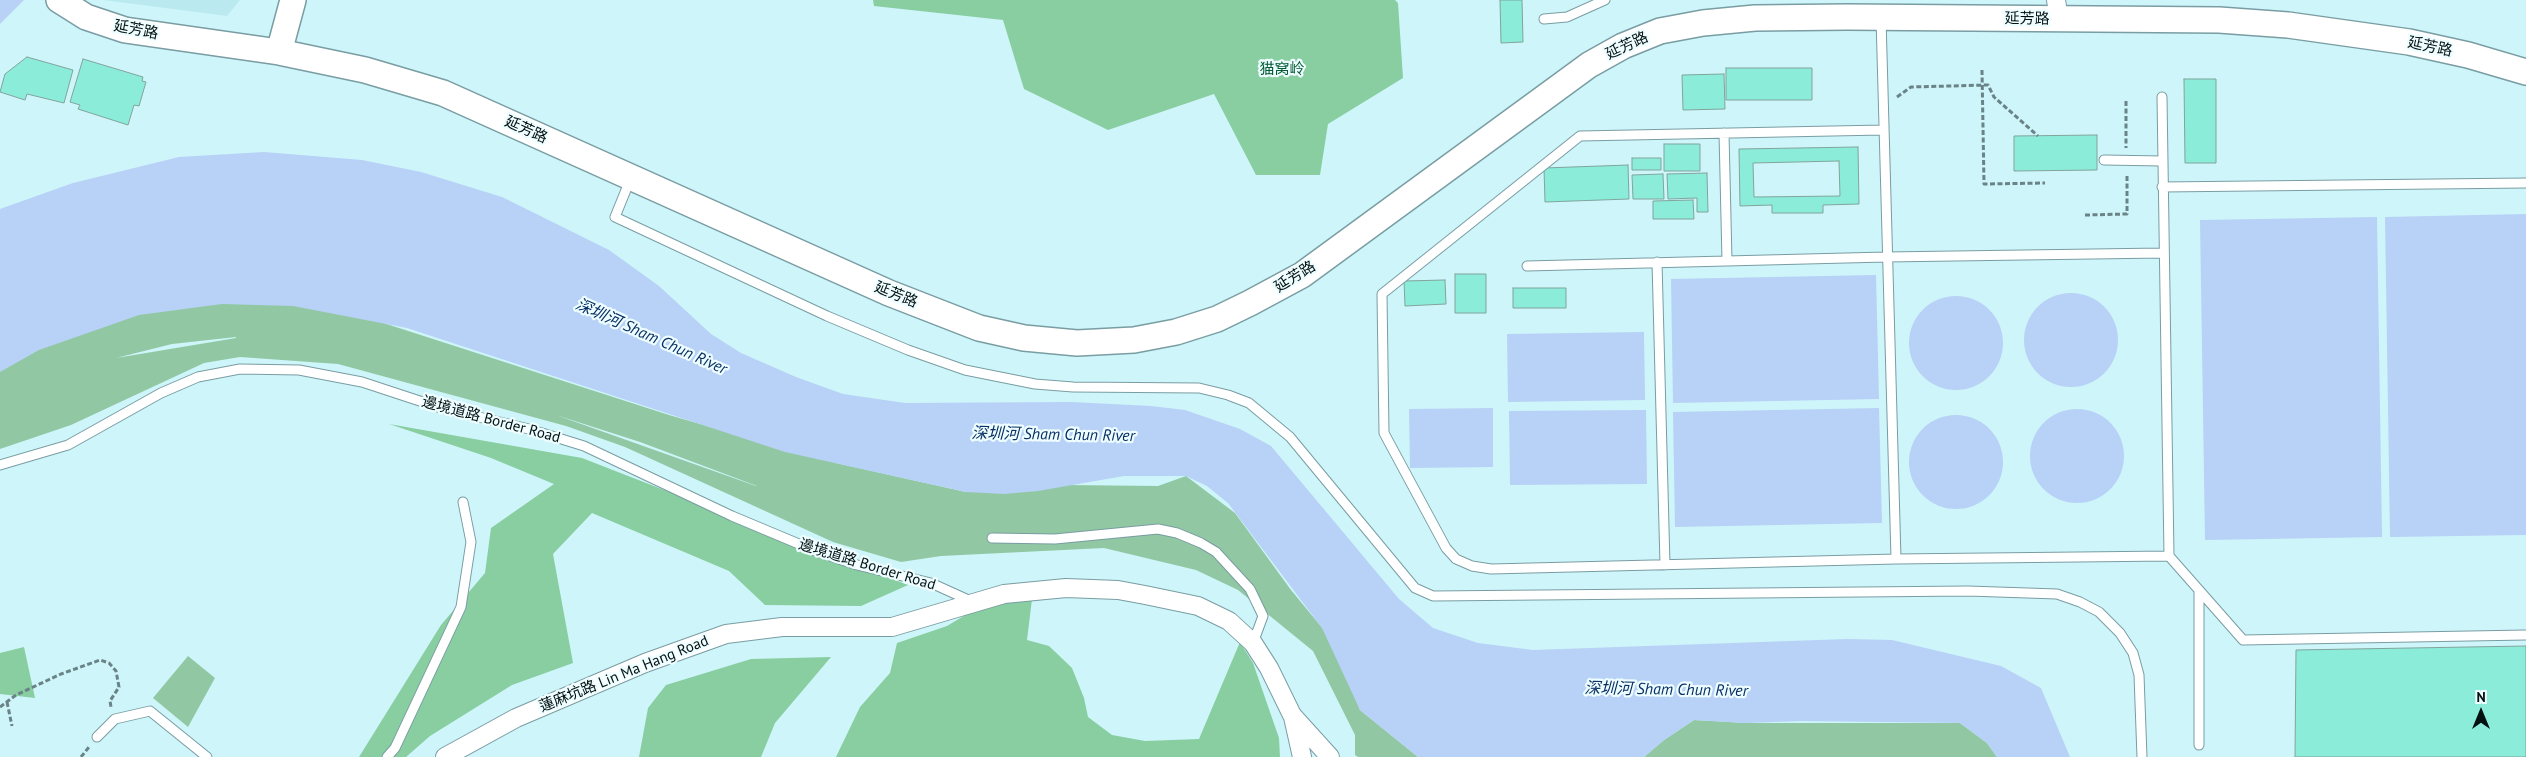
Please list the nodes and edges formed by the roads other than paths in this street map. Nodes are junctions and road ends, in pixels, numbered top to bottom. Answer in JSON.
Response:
{"nodes":[{"id":1,"x":59,"y":0,"type":"edge"},
{"id":2,"x":293,"y":0,"type":"edge"},
{"id":3,"x":1605,"y":0,"type":"edge"},
{"id":4,"x":2057,"y":10,"type":"edge"},
{"id":5,"x":1881,"y":18,"type":"junction"},
{"id":6,"x":1544,"y":19,"type":"dead end"},
{"id":7,"x":279,"y":52,"type":"junction"},
{"id":8,"x":2526,"y":72,"type":"edge"},
{"id":9,"x":2162,"y":97,"type":"dead end"},
{"id":10,"x":1883,"y":130,"type":"junction"},
{"id":11,"x":1724,"y":133,"type":"junction"},
{"id":12,"x":2104,"y":160,"type":"dead end"},
{"id":13,"x":2162,"y":161,"type":"junction"},
{"id":14,"x":631,"y":177,"type":"junction"},
{"id":15,"x":2526,"y":183,"type":"edge"},
{"id":16,"x":2162,"y":187,"type":"junction"},
{"id":17,"x":2162,"y":253,"type":"junction"},
{"id":18,"x":1886,"y":257,"type":"junction"},
{"id":19,"x":1727,"y":261,"type":"junction"},
{"id":20,"x":1657,"y":262,"type":"junction"},
{"id":21,"x":1527,"y":266,"type":"dead end"},
{"id":22,"x":0,"y":465,"type":"edge"},
{"id":23,"x":463,"y":502,"type":"dead end"},
{"id":24,"x":992,"y":538,"type":"dead end"},
{"id":25,"x":2169,"y":556,"type":"junction"},
{"id":26,"x":1896,"y":559,"type":"junction"},
{"id":27,"x":1665,"y":565,"type":"junction"},
{"id":28,"x":2199,"y":590,"type":"junction"},
{"id":29,"x":973,"y":602,"type":"junction"},
{"id":30,"x":2526,"y":635,"type":"edge"},
{"id":31,"x":1253,"y":643,"type":"junction"},
{"id":32,"x":1292,"y":714,"type":"junction"},
{"id":33,"x":97,"y":737,"type":"dead end"},
{"id":34,"x":2199,"y":745,"type":"dead end"},
{"id":35,"x":207,"y":757,"type":"edge"},
{"id":36,"x":387,"y":757,"type":"edge"},
{"id":37,"x":445,"y":757,"type":"edge"},
{"id":38,"x":1302,"y":757,"type":"edge"},
{"id":39,"x":1330,"y":757,"type":"edge"},
{"id":40,"x":2142,"y":757,"type":"edge"}],
"edges":[{"from":1,"to":7,"type":"main road","name":"延芳路"},
{"from":2,"to":7,"type":"main road"},
{"from":3,"to":6,"type":"lane"},
{"from":4,"to":5,"type":"main road","name":"延芳路"},
{"from":4,"to":8,"type":"main road","name":"延芳路"},
{"from":5,"to":10,"type":"lane"},
{"from":5,"to":14,"type":"main road","name":"延芳路"},
{"from":7,"to":14,"type":"main road","name":"延芳路"},
{"from":9,"to":13,"type":"lane"},
{"from":10,"to":11,"type":"lane"},
{"from":10,"to":18,"type":"lane"},
{"from":11,"to":19,"type":"lane"},
{"from":11,"to":27,"type":"lane"},
{"from":12,"to":13,"type":"lane"},
{"from":13,"to":16,"type":"lane"},
{"from":14,"to":40,"type":"lane"},
{"from":15,"to":16,"type":"lane"},
{"from":16,"to":17,"type":"lane"},
{"from":17,"to":18,"type":"lane"},
{"from":17,"to":25,"type":"lane"},
{"from":18,"to":19,"type":"lane"},
{"from":18,"to":26,"type":"lane"},
{"from":19,"to":20,"type":"lane"},
{"from":20,"to":21,"type":"lane"},
{"from":20,"to":27,"type":"lane"},
{"from":22,"to":29,"type":"lane","name":"邊境道路 Border Road"},
{"from":23,"to":36,"type":"lane"},
{"from":24,"to":31,"type":"lane"},
{"from":25,"to":26,"type":"lane"},
{"from":25,"to":28,"type":"lane"},
{"from":26,"to":27,"type":"lane"},
{"from":28,"to":30,"type":"lane"},
{"from":28,"to":34,"type":"lane"},
{"from":29,"to":31,"type":"street","name":"蓮麻坑路 Lin Ma Hang Road"},
{"from":29,"to":37,"type":"street","name":"蓮麻坑路 Lin Ma Hang Road"},
{"from":31,"to":32,"type":"street","name":"蓮麻坑路 Lin Ma Hang Road"},
{"from":32,"to":38,"type":"street","name":"蓮麻坑路 Lin Ma Hang Road"},
{"from":32,"to":39,"type":"street","name":"蓮麻坑路 Lin Ma Hang Road"},
{"from":33,"to":35,"type":"lane"}]}
